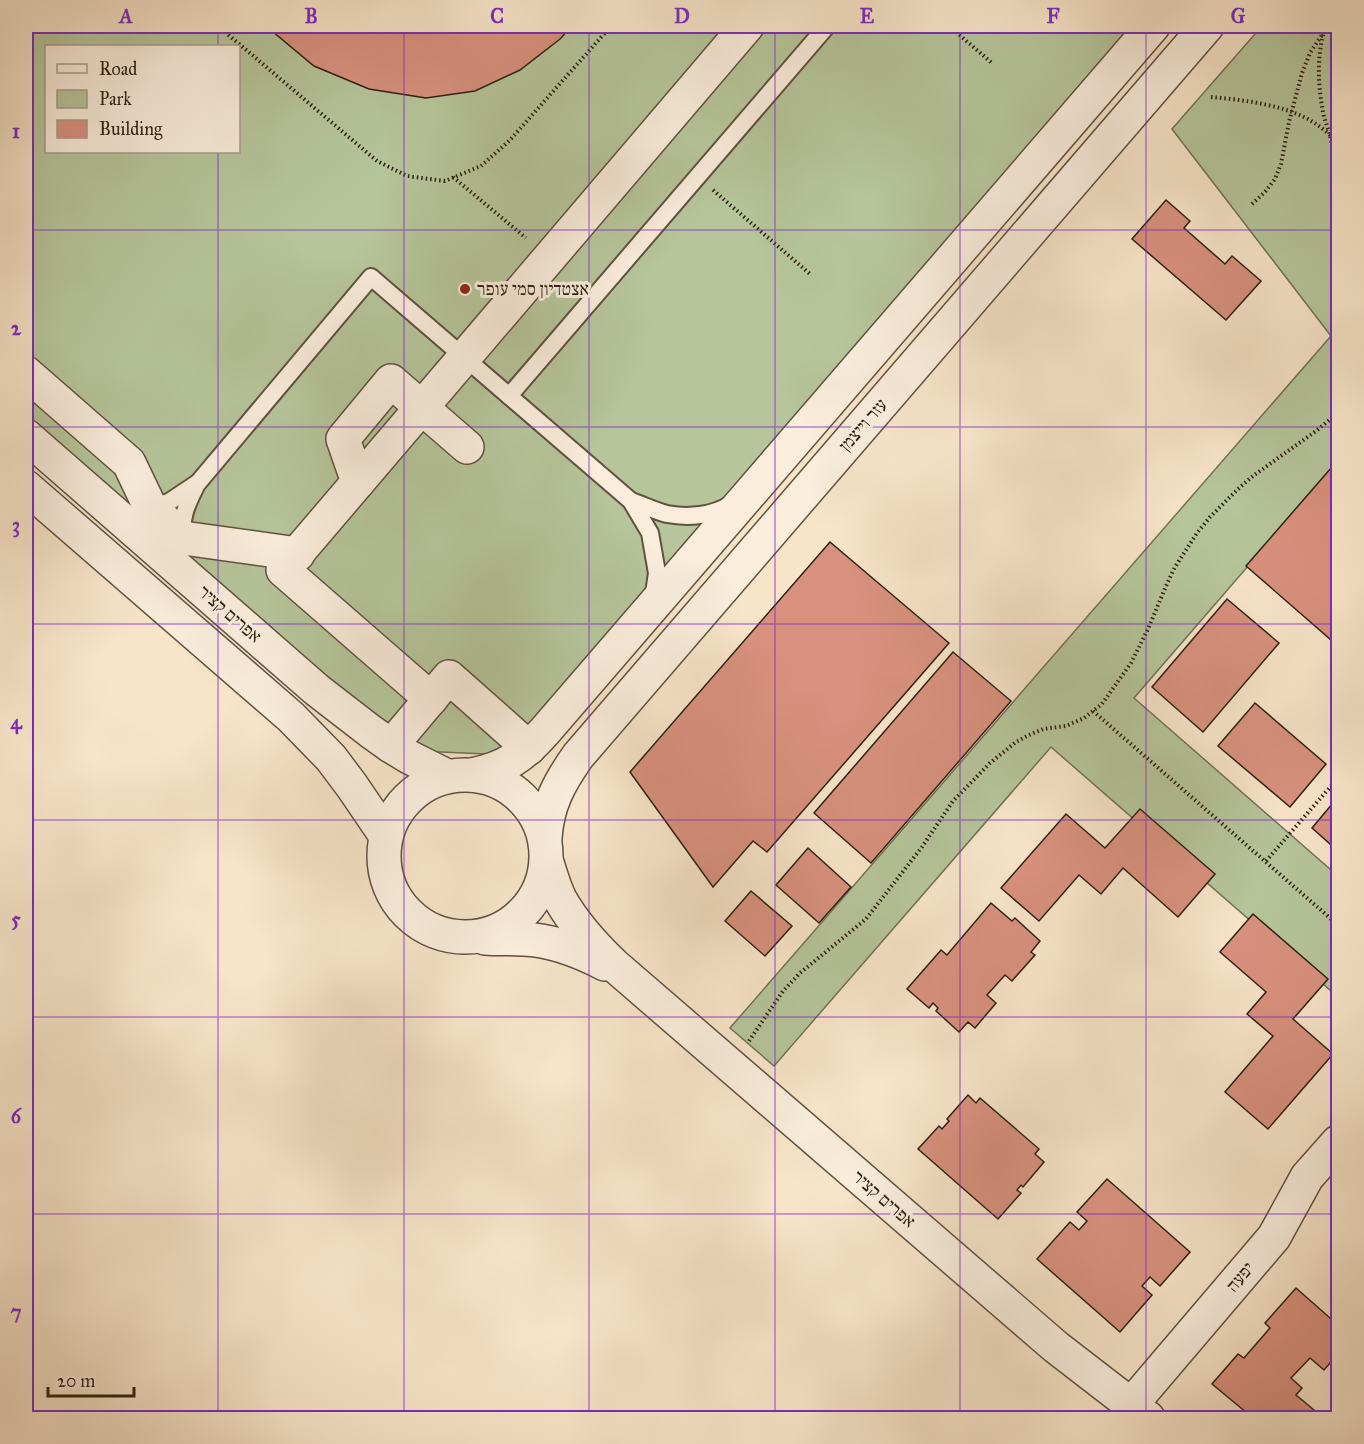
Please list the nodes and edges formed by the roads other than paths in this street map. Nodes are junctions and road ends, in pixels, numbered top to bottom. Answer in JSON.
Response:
{"nodes":[{"id":1,"x":747,"y":26,"type":"edge"},
{"id":2,"x":827,"y":26,"type":"edge"},
{"id":3,"x":1153,"y":26,"type":"edge"},
{"id":4,"x":1207,"y":26,"type":"edge"},
{"id":5,"x":464,"y":357,"type":"junction"},
{"id":6,"x":26,"y":373,"type":"edge"},
{"id":7,"x":509,"y":396,"type":"junction"},
{"id":8,"x":422,"y":407,"type":"junction"},
{"id":9,"x":26,"y":436,"type":"edge"},
{"id":10,"x":467,"y":447,"type":"dead end"},
{"id":11,"x":197,"y":484,"type":"junction"},
{"id":12,"x":26,"y":487,"type":"edge"},
{"id":13,"x":754,"y":489,"type":"junction"},
{"id":14,"x":631,"y":501,"type":"junction"},
{"id":15,"x":104,"y":505,"type":"junction"},
{"id":16,"x":150,"y":507,"type":"junction"},
{"id":17,"x":183,"y":538,"type":"junction"},
{"id":18,"x":297,"y":554,"type":"junction"},
{"id":19,"x":198,"y":587,"type":"junction"},
{"id":20,"x":652,"y":608,"type":"junction"},
{"id":21,"x":431,"y":699,"type":"junction"},
{"id":22,"x":391,"y":746,"type":"junction"},
{"id":23,"x":529,"y":748,"type":"junction"},
{"id":24,"x":460,"y":776,"type":"junction"},
{"id":25,"x":386,"y":836,"type":"junction"},
{"id":26,"x":546,"y":850,"type":"junction"},
{"id":27,"x":471,"y":937,"type":"junction"},
{"id":28,"x":624,"y":974,"type":"junction"},
{"id":29,"x":1338,"y":1142,"type":"edge"},
{"id":30,"x":1140,"y":1412,"type":"edge"}],
"edges":[{"from":1,"to":5,"type":"street"},
{"from":2,"to":7,"type":"lane"},
{"from":3,"to":13,"type":"street"},
{"from":4,"to":26,"type":"street","name":"עזר וייצמן"},
{"from":5,"to":7,"type":"lane"},
{"from":5,"to":8,"type":"street"},
{"from":5,"to":11,"type":"lane"},
{"from":6,"to":16,"type":"street"},
{"from":7,"to":14,"type":"lane"},
{"from":8,"to":10,"type":"street"},
{"from":8,"to":18,"type":"street"},
{"from":9,"to":15,"type":"street","name":"אפרים קציר"},
{"from":11,"to":16,"type":"lane"},
{"from":11,"to":17,"type":"lane"},
{"from":12,"to":25,"type":"street"},
{"from":13,"to":14,"type":"lane"},
{"from":13,"to":20,"type":"street"},
{"from":14,"to":20,"type":"lane"},
{"from":15,"to":16,"type":"lane"},
{"from":15,"to":19,"type":"street","name":"אפרים קציר"},
{"from":16,"to":17,"type":"street"},
{"from":17,"to":18,"type":"street"},
{"from":17,"to":19,"type":"lane"},
{"from":18,"to":21,"type":"street"},
{"from":19,"to":22,"type":"street","name":"אפרים קציר"},
{"from":20,"to":23,"type":"street"},
{"from":21,"to":22,"type":"street"},
{"from":21,"to":23,"type":"street"},
{"from":22,"to":24,"type":"street","name":"אפרים קציר"},
{"from":23,"to":24,"type":"street"},
{"from":24,"to":25,"type":"street"},
{"from":24,"to":26,"type":"street"},
{"from":25,"to":27,"type":"street"},
{"from":26,"to":27,"type":"street"},
{"from":26,"to":28,"type":"street","name":"אפרים קציר"},
{"from":27,"to":28,"type":"street","name":"אפרים קציר"},
{"from":28,"to":30,"type":"street","name":"אפרים קציר"},
{"from":29,"to":30,"type":"street","name":"יפעה"}]}
